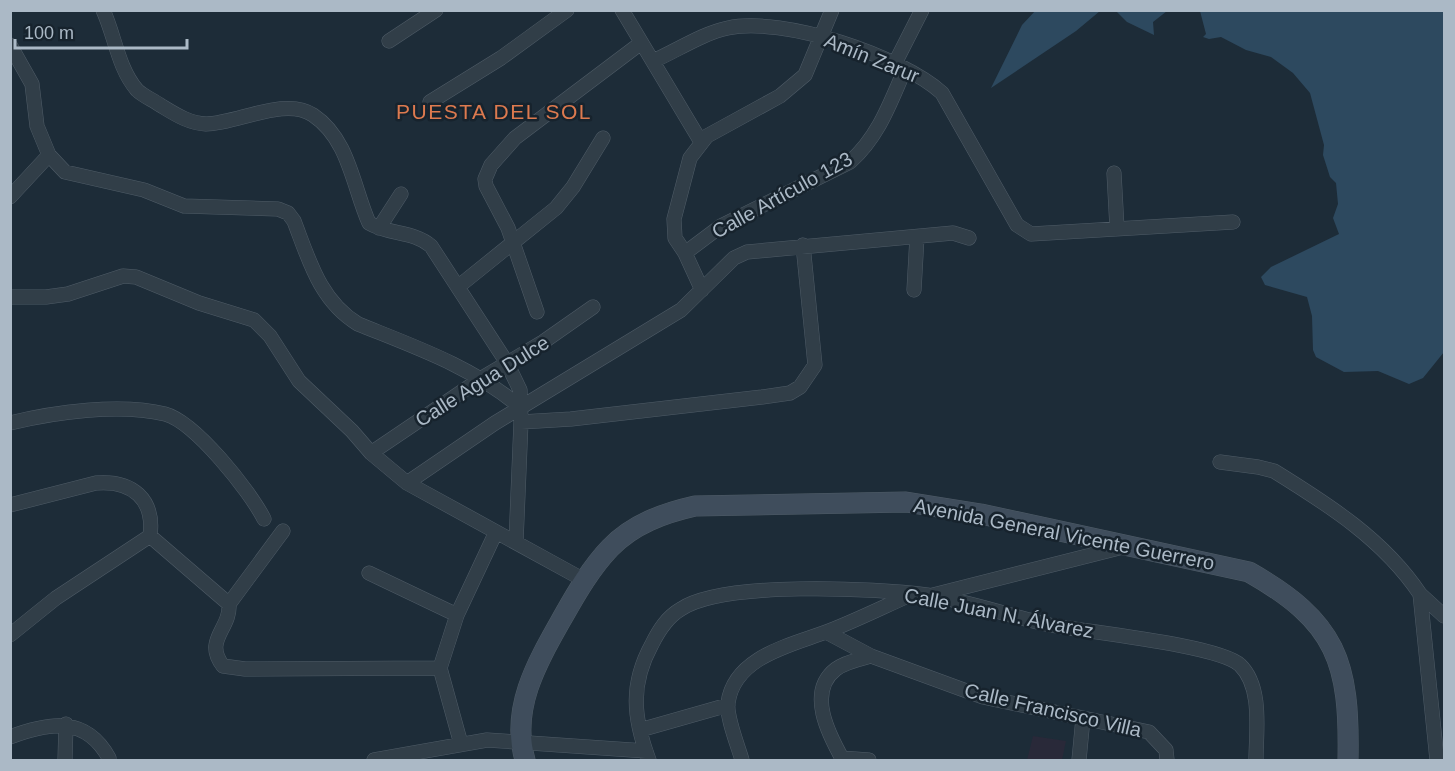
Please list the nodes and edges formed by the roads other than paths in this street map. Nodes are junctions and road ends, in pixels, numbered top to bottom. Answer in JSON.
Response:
{"nodes":[{"id":1,"x":103,"y":10,"type":"edge"},
{"id":2,"x":567,"y":10,"type":"edge"},
{"id":3,"x":622,"y":10,"type":"edge"},
{"id":4,"x":832,"y":10,"type":"edge"},
{"id":5,"x":922,"y":10,"type":"edge"},
{"id":6,"x":436,"y":11,"type":"edge"},
{"id":7,"x":822,"y":37,"type":"junction"},
{"id":8,"x":388,"y":41,"type":"dead end"},
{"id":9,"x":641,"y":43,"type":"junction"},
{"id":10,"x":10,"y":45,"type":"edge"},
{"id":11,"x":653,"y":61,"type":"junction"},
{"id":12,"x":900,"y":66,"type":"junction"},
{"id":13,"x":430,"y":102,"type":"dead end"},
{"id":14,"x":603,"y":138,"type":"dead end"},
{"id":15,"x":701,"y":142,"type":"junction"},
{"id":16,"x":49,"y":155,"type":"junction"},
{"id":17,"x":1114,"y":173,"type":"dead end"},
{"id":18,"x":401,"y":194,"type":"dead end"},
{"id":19,"x":10,"y":197,"type":"edge"},
{"id":20,"x":1233,"y":222,"type":"dead end"},
{"id":21,"x":379,"y":228,"type":"junction"},
{"id":22,"x":1117,"y":228,"type":"junction"},
{"id":23,"x":917,"y":237,"type":"junction"},
{"id":24,"x":969,"y":238,"type":"dead end"},
{"id":25,"x":513,"y":241,"type":"junction"},
{"id":26,"x":803,"y":245,"type":"junction"},
{"id":27,"x":686,"y":253,"type":"junction"},
{"id":28,"x":459,"y":286,"type":"junction"},
{"id":29,"x":702,"y":290,"type":"junction"},
{"id":30,"x":914,"y":290,"type":"dead end"},
{"id":31,"x":10,"y":297,"type":"edge"},
{"id":32,"x":593,"y":308,"type":"dead end"},
{"id":33,"x":537,"y":312,"type":"dead end"},
{"id":34,"x":507,"y":363,"type":"junction"},
{"id":35,"x":482,"y":378,"type":"junction"},
{"id":36,"x":520,"y":407,"type":"junction"},
{"id":37,"x":521,"y":422,"type":"junction"},
{"id":38,"x":10,"y":423,"type":"edge"},
{"id":39,"x":371,"y":453,"type":"junction"},
{"id":40,"x":1220,"y":462,"type":"dead end"},
{"id":41,"x":407,"y":483,"type":"junction"},
{"id":42,"x":10,"y":505,"type":"edge"},
{"id":43,"x":264,"y":519,"type":"dead end"},
{"id":44,"x":283,"y":531,"type":"dead end"},
{"id":45,"x":495,"y":532,"type":"junction"},
{"id":46,"x":150,"y":536,"type":"junction"},
{"id":47,"x":516,"y":542,"type":"junction"},
{"id":48,"x":1128,"y":546,"type":"junction"},
{"id":49,"x":369,"y":573,"type":"dead end"},
{"id":50,"x":584,"y":580,"type":"junction"},
{"id":51,"x":913,"y":594,"type":"junction"},
{"id":52,"x":1420,"y":594,"type":"junction"},
{"id":53,"x":929,"y":596,"type":"junction"},
{"id":54,"x":229,"y":604,"type":"junction"},
{"id":55,"x":457,"y":615,"type":"junction"},
{"id":56,"x":1444,"y":616,"type":"edge"},
{"id":57,"x":826,"y":632,"type":"junction"},
{"id":58,"x":10,"y":635,"type":"edge"},
{"id":59,"x":871,"y":656,"type":"junction"},
{"id":60,"x":440,"y":668,"type":"junction"},
{"id":61,"x":728,"y":705,"type":"junction"},
{"id":62,"x":1083,"y":718,"type":"junction"},
{"id":63,"x":66,"y":724,"type":"junction"},
{"id":64,"x":640,"y":730,"type":"junction"},
{"id":65,"x":10,"y":737,"type":"edge"},
{"id":66,"x":519,"y":741,"type":"junction"},
{"id":67,"x":461,"y":744,"type":"junction"},
{"id":68,"x":647,"y":756,"type":"edge"},
{"id":69,"x":109,"y":758,"type":"dead end"},
{"id":70,"x":842,"y":759,"type":"edge"},
{"id":71,"x":66,"y":760,"type":"edge"},
{"id":72,"x":374,"y":760,"type":"edge"},
{"id":73,"x":525,"y":760,"type":"edge"},
{"id":74,"x":742,"y":760,"type":"edge"},
{"id":75,"x":869,"y":760,"type":"edge"},
{"id":76,"x":1079,"y":760,"type":"edge"},
{"id":77,"x":1167,"y":760,"type":"edge"},
{"id":78,"x":1256,"y":760,"type":"edge"},
{"id":79,"x":1348,"y":760,"type":"edge"},
{"id":80,"x":1437,"y":760,"type":"edge"}],
"edges":[{"from":1,"to":21,"type":"street"},
{"from":2,"to":13,"type":"street"},
{"from":3,"to":9,"type":"street"},
{"from":4,"to":7,"type":"street"},
{"from":5,"to":12,"type":"street","name":"Calle Artículo 123"},
{"from":6,"to":8,"type":"street"},
{"from":7,"to":11,"type":"street","name":"Amín Zarur"},
{"from":7,"to":12,"type":"street","name":"Amín Zarur"},
{"from":7,"to":15,"type":"street"},
{"from":9,"to":11,"type":"street"},
{"from":9,"to":25,"type":"street"},
{"from":10,"to":16,"type":"street"},
{"from":11,"to":15,"type":"street"},
{"from":12,"to":22,"type":"street","name":"Amín Zarur"},
{"from":12,"to":27,"type":"street","name":"Calle Artículo 123"},
{"from":14,"to":25,"type":"street"},
{"from":15,"to":27,"type":"street"},
{"from":16,"to":19,"type":"street"},
{"from":16,"to":35,"type":"street"},
{"from":17,"to":22,"type":"street"},
{"from":18,"to":21,"type":"street"},
{"from":20,"to":22,"type":"street"},
{"from":21,"to":28,"type":"street"},
{"from":23,"to":24,"type":"street"},
{"from":23,"to":26,"type":"street"},
{"from":23,"to":30,"type":"street"},
{"from":25,"to":28,"type":"street"},
{"from":25,"to":33,"type":"street"},
{"from":26,"to":29,"type":"street"},
{"from":26,"to":37,"type":"street"},
{"from":27,"to":29,"type":"street"},
{"from":28,"to":34,"type":"street"},
{"from":29,"to":36,"type":"street"},
{"from":31,"to":39,"type":"street"},
{"from":32,"to":34,"type":"street","name":"Calle Agua Dulce"},
{"from":34,"to":35,"type":"street","name":"Calle Agua Dulce"},
{"from":34,"to":36,"type":"street"},
{"from":35,"to":36,"type":"street"},
{"from":35,"to":39,"type":"street","name":"Calle Agua Dulce"},
{"from":36,"to":37,"type":"street"},
{"from":36,"to":41,"type":"street"},
{"from":37,"to":47,"type":"street"},
{"from":38,"to":43,"type":"street"},
{"from":39,"to":41,"type":"street"},
{"from":40,"to":52,"type":"street"},
{"from":41,"to":45,"type":"street"},
{"from":42,"to":46,"type":"street"},
{"from":44,"to":54,"type":"street"},
{"from":45,"to":47,"type":"street"},
{"from":45,"to":55,"type":"street"},
{"from":46,"to":54,"type":"street"},
{"from":46,"to":58,"type":"street"},
{"from":47,"to":50,"type":"street"},
{"from":48,"to":50,"type":"street","name":"Avenida General Vicente Guerrero"},
{"from":48,"to":53,"type":"street"},
{"from":48,"to":79,"type":"street","name":"Avenida General Vicente Guerrero"},
{"from":49,"to":55,"type":"street"},
{"from":50,"to":66,"type":"street","name":"Avenida General Vicente Guerrero"},
{"from":51,"to":53,"type":"street","name":"Calle Juan N. Álvarez"},
{"from":51,"to":57,"type":"street"},
{"from":51,"to":64,"type":"street","name":"Calle Juan N. Álvarez"},
{"from":52,"to":56,"type":"street"},
{"from":52,"to":80,"type":"street"},
{"from":53,"to":78,"type":"street","name":"Calle Juan N. Álvarez"},
{"from":54,"to":60,"type":"street"},
{"from":55,"to":60,"type":"street"},
{"from":57,"to":59,"type":"street","name":"Calle Francisco Villa"},
{"from":57,"to":61,"type":"street"},
{"from":59,"to":62,"type":"street","name":"Calle Francisco Villa"},
{"from":59,"to":70,"type":"street"},
{"from":60,"to":67,"type":"street"},
{"from":61,"to":64,"type":"street"},
{"from":61,"to":74,"type":"street"},
{"from":62,"to":76,"type":"street"},
{"from":62,"to":77,"type":"street","name":"Calle Francisco Villa"},
{"from":63,"to":65,"type":"street"},
{"from":63,"to":69,"type":"street"},
{"from":63,"to":71,"type":"street"},
{"from":64,"to":68,"type":"street","name":"Calle Juan N. Álvarez"},
{"from":66,"to":67,"type":"street"},
{"from":66,"to":68,"type":"street"},
{"from":66,"to":73,"type":"street","name":"Avenida General Vicente Guerrero"},
{"from":67,"to":72,"type":"street"},
{"from":70,"to":75,"type":"street"}]}
